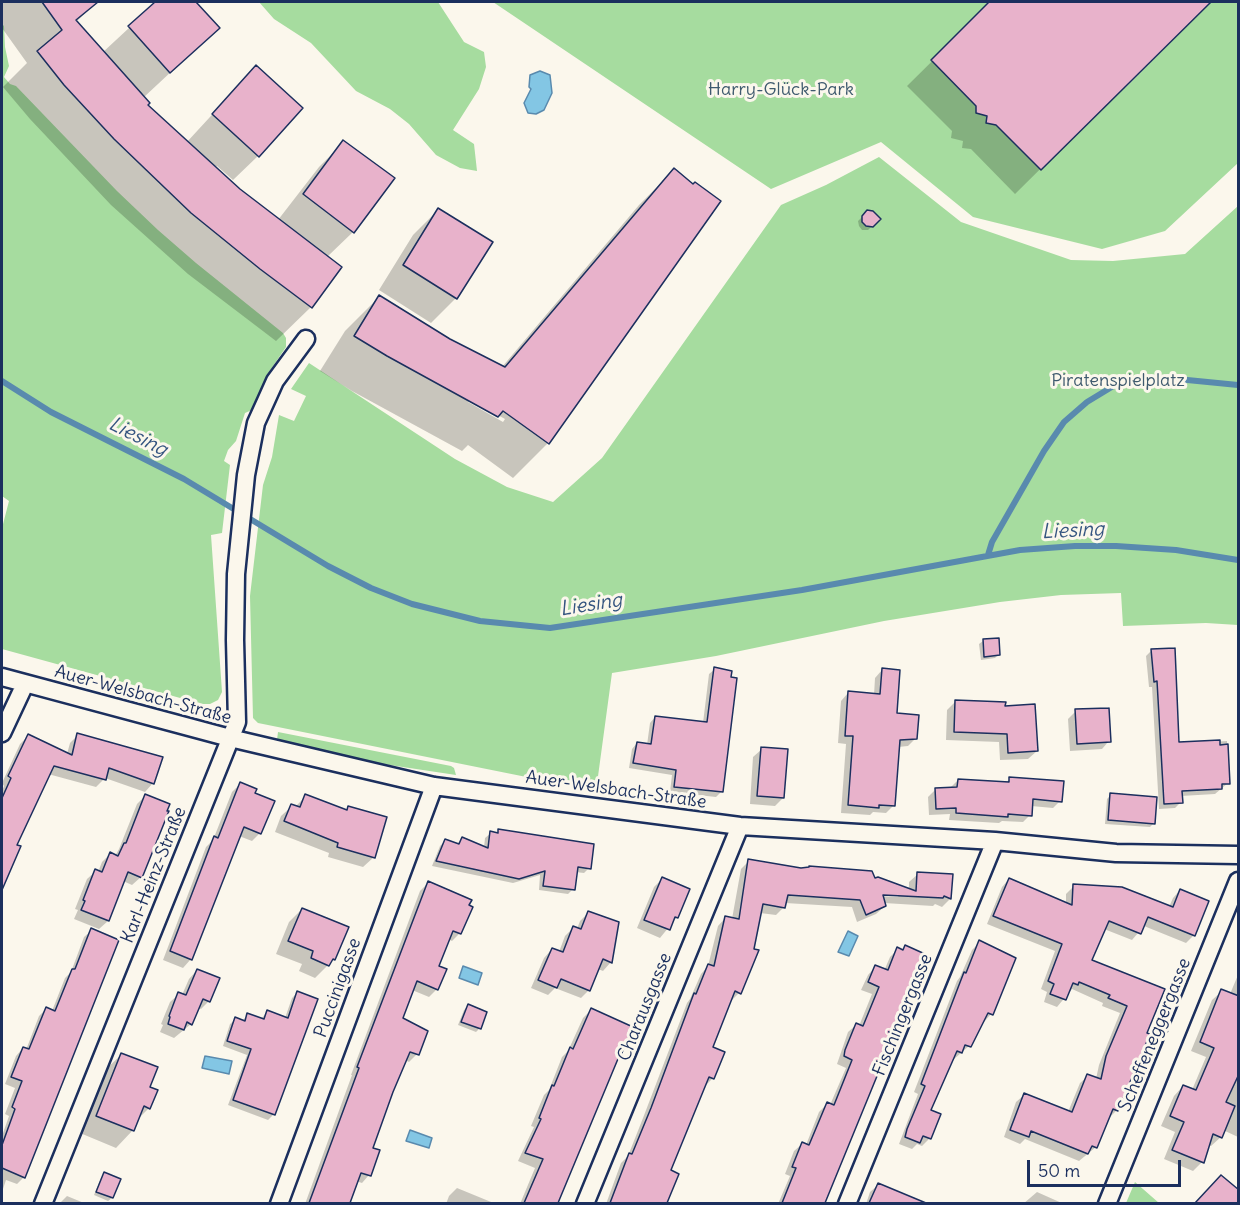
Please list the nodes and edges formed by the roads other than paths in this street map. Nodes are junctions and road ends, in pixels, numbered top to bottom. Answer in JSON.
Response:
{"nodes":[{"id":1,"x":306,"y":339,"type":"dead end"},
{"id":2,"x":2,"y":677,"type":"edge"},
{"id":3,"x":25,"y":684,"type":"junction"},
{"id":4,"x":2,"y":733,"type":"edge"},
{"id":5,"x":230,"y":738,"type":"junction"},
{"id":6,"x":434,"y":786,"type":"junction"},
{"id":7,"x":740,"y":826,"type":"junction"},
{"id":8,"x":995,"y":841,"type":"junction"},
{"id":9,"x":1239,"y":855,"type":"edge"},
{"id":10,"x":1239,"y":881,"type":"edge"},
{"id":11,"x":43,"y":1203,"type":"edge"},
{"id":12,"x":279,"y":1203,"type":"edge"},
{"id":13,"x":585,"y":1203,"type":"edge"},
{"id":14,"x":847,"y":1203,"type":"edge"},
{"id":15,"x":1107,"y":1203,"type":"edge"}],
"edges":[{"from":1,"to":5,"type":"street","name":"Karl-Heinz-Straße"},
{"from":2,"to":3,"type":"street","name":"Auer-Welsbach-Straße"},
{"from":3,"to":4,"type":"street"},
{"from":3,"to":5,"type":"street","name":"Auer-Welsbach-Straße"},
{"from":5,"to":6,"type":"street","name":"Auer-Welsbach-Straße"},
{"from":5,"to":11,"type":"street","name":"Karl-Heinz-Straße"},
{"from":6,"to":7,"type":"street","name":"Auer-Welsbach-Straße"},
{"from":6,"to":12,"type":"street","name":"Puccinigasse"},
{"from":7,"to":8,"type":"street","name":"Auer-Welsbach-Straße"},
{"from":7,"to":13,"type":"street","name":"Charausgasse"},
{"from":8,"to":9,"type":"street","name":"Auer-Welsbach-Straße"},
{"from":8,"to":14,"type":"street","name":"Fischingergasse"},
{"from":10,"to":15,"type":"street","name":"Scheffeneggergasse"}]}
